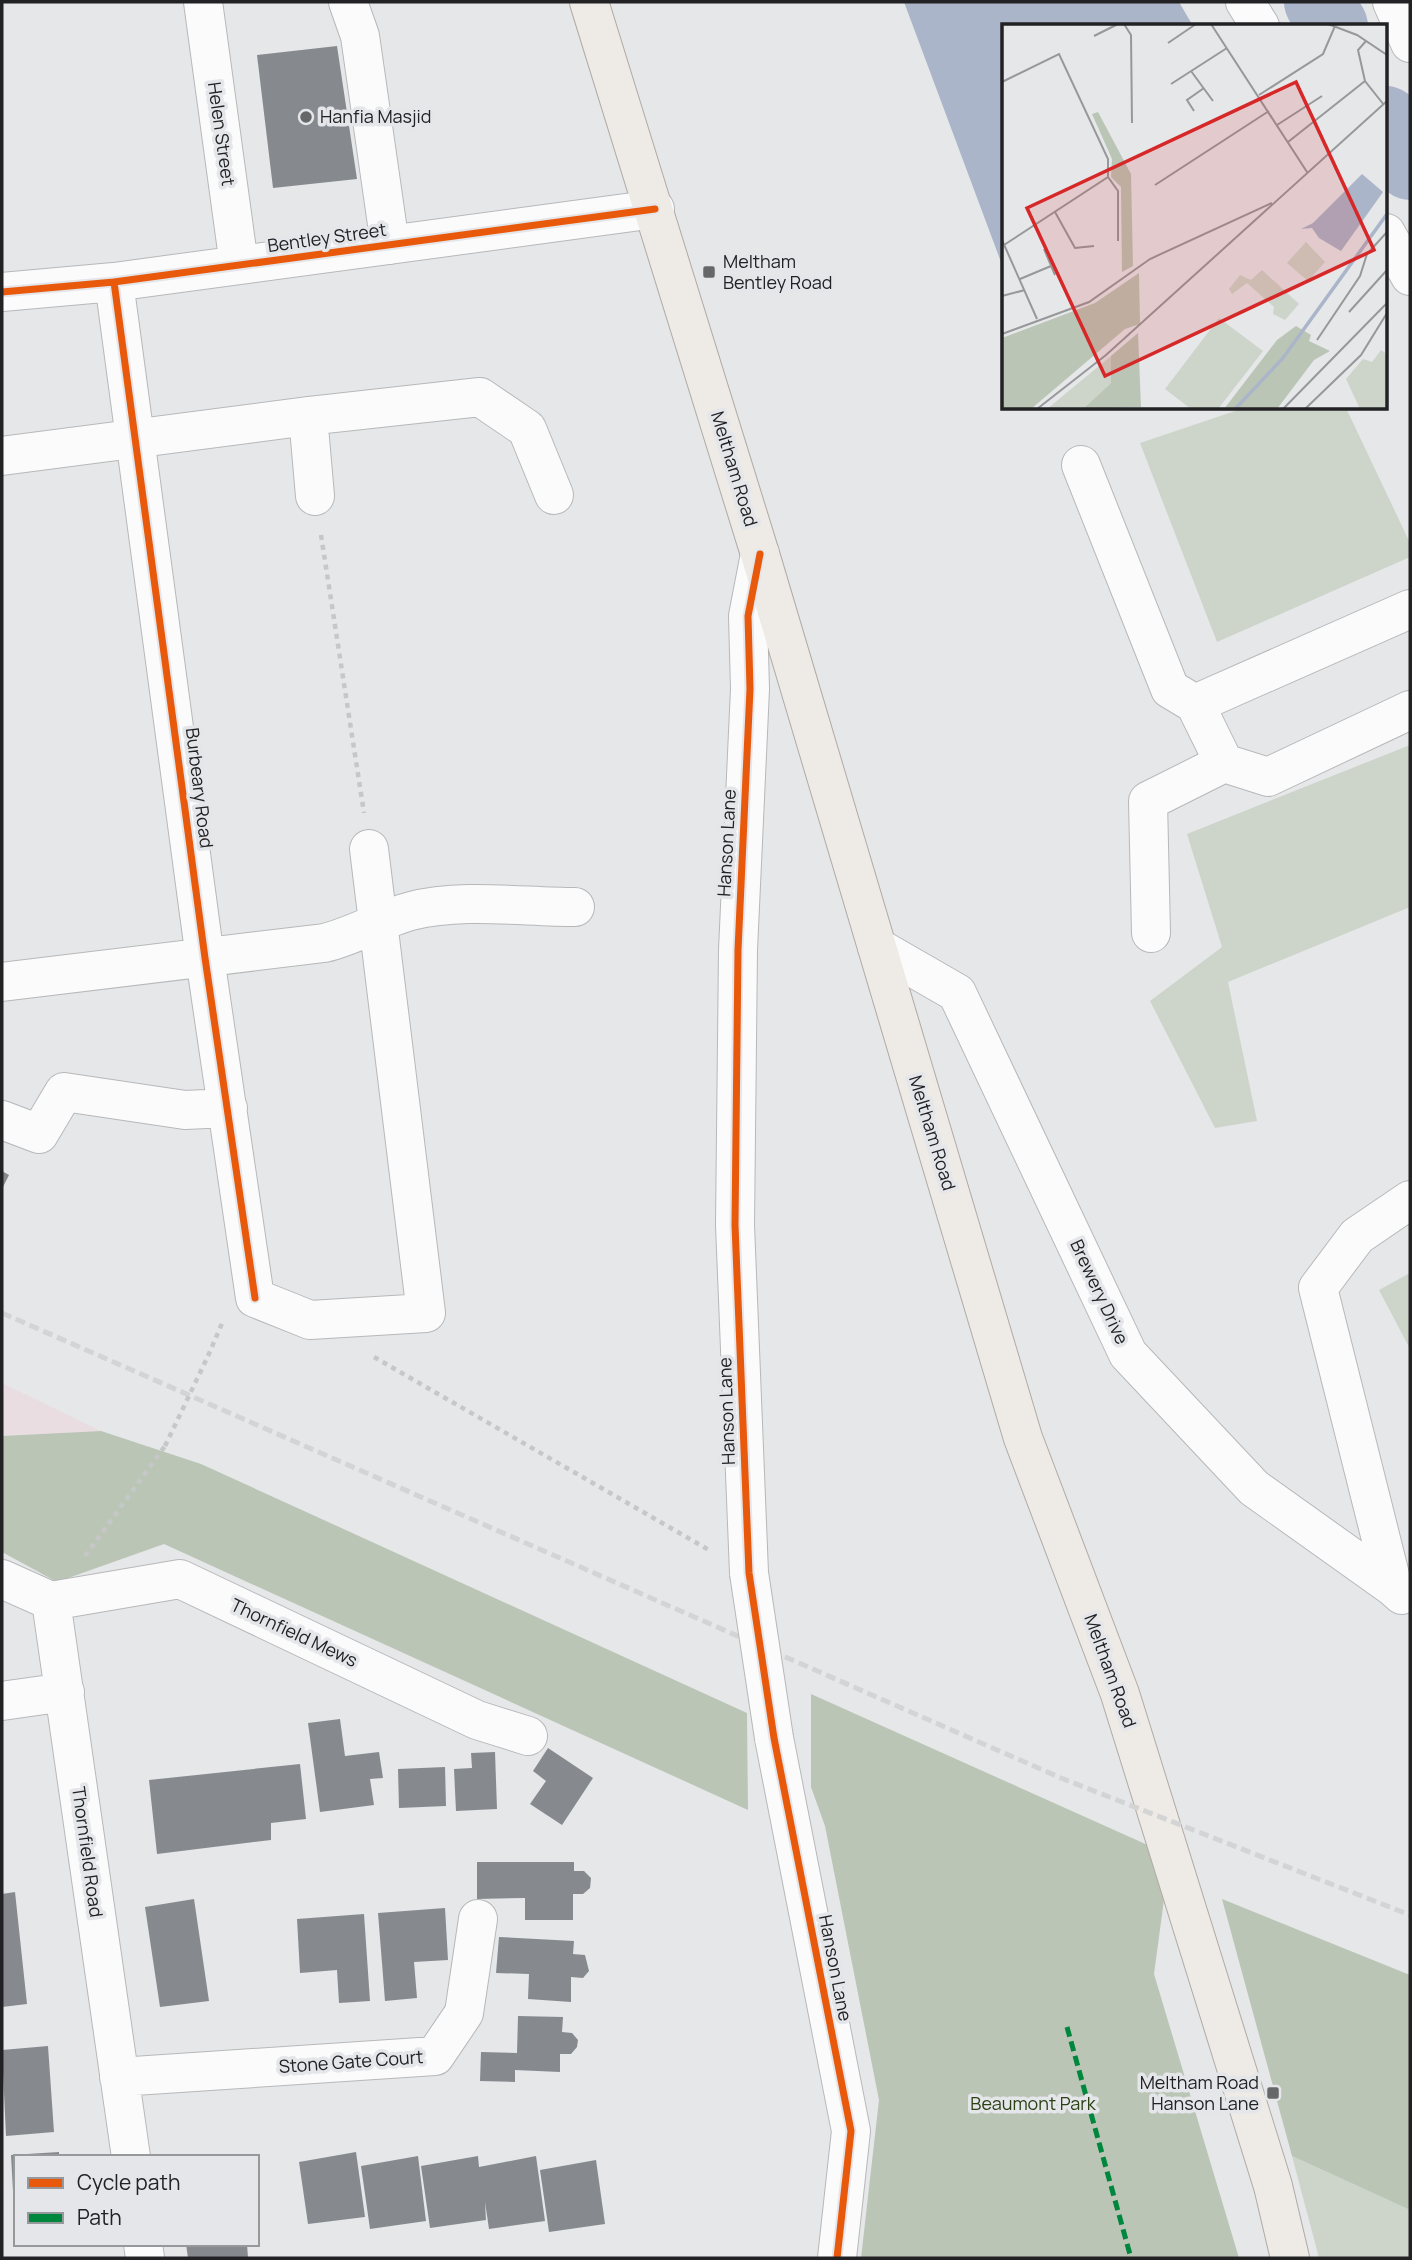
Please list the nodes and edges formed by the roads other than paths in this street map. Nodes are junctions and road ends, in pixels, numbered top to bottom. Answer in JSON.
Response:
{"nodes":[{"id":1,"x":203,"y":2,"type":"edge"},
{"id":2,"x":348,"y":2,"type":"edge"},
{"id":3,"x":589,"y":2,"type":"edge"},
{"id":4,"x":1245,"y":2,"type":"edge"},
{"id":5,"x":1392,"y":2,"type":"edge"},
{"id":6,"x":1259,"y":24,"type":"edge"},
{"id":7,"x":1410,"y":43,"type":"edge"},
{"id":8,"x":655,"y":209,"type":"junction"},
{"id":9,"x":1388,"y":237,"type":"edge"},
{"id":10,"x":390,"y":245,"type":"junction"},
{"id":11,"x":239,"y":265,"type":"junction"},
{"id":12,"x":1410,"y":276,"type":"edge"},
{"id":13,"x":114,"y":282,"type":"junction"},
{"id":14,"x":2,"y":292,"type":"edge"},
{"id":15,"x":307,"y":416,"type":"junction"},
{"id":16,"x":138,"y":439,"type":"junction"},
{"id":17,"x":2,"y":456,"type":"edge"},
{"id":18,"x":1081,"y":465,"type":"dead end"},
{"id":19,"x":554,"y":495,"type":"dead end"},
{"id":20,"x":315,"y":496,"type":"road end"},
{"id":21,"x":760,"y":554,"type":"junction"},
{"id":22,"x":1410,"y":609,"type":"edge"},
{"id":23,"x":1195,"y":704,"type":"junction"},
{"id":24,"x":1410,"y":710,"type":"edge"},
{"id":25,"x":1224,"y":763,"type":"junction"},
{"id":26,"x":369,"y":849,"type":"road end"},
{"id":27,"x":575,"y":907,"type":"dead end"},
{"id":28,"x":377,"y":925,"type":"junction"},
{"id":29,"x":1151,"y":933,"type":"dead end"},
{"id":30,"x":877,"y":947,"type":"junction"},
{"id":31,"x":205,"y":958,"type":"junction"},
{"id":32,"x":2,"y":982,"type":"edge"},
{"id":33,"x":228,"y":1108,"type":"junction"},
{"id":34,"x":2,"y":1120,"type":"edge"},
{"id":35,"x":1410,"y":1200,"type":"edge"},
{"id":36,"x":2,"y":1579,"type":"edge"},
{"id":37,"x":1402,"y":1594,"type":"edge"},
{"id":38,"x":51,"y":1601,"type":"junction"},
{"id":39,"x":65,"y":1692,"type":"junction"},
{"id":40,"x":2,"y":1702,"type":"edge"},
{"id":41,"x":528,"y":1736,"type":"dead end"},
{"id":42,"x":478,"y":1919,"type":"dead end"},
{"id":43,"x":119,"y":2077,"type":"junction"},
{"id":44,"x":131,"y":2155,"type":"edge"},
{"id":45,"x":837,"y":2258,"type":"edge"},
{"id":46,"x":1290,"y":2258,"type":"edge"}],
"edges":[{"from":1,"to":11,"type":"street","name":"Helen Street"},
{"from":2,"to":10,"type":"street"},
{"from":3,"to":8,"type":"main road","name":"Meltham Road"},
{"from":4,"to":6,"type":"street"},
{"from":5,"to":7,"type":"street"},
{"from":8,"to":10,"type":"street","name":"Bentley Street"},
{"from":8,"to":21,"type":"main road","name":"Meltham Road"},
{"from":9,"to":12,"type":"street"},
{"from":10,"to":11,"type":"street","name":"Bentley Street"},
{"from":11,"to":13,"type":"street","name":"Bentley Street"},
{"from":13,"to":14,"type":"street","name":"Bentley Street"},
{"from":13,"to":16,"type":"street","name":"Burbeary Road"},
{"from":15,"to":16,"type":"street"},
{"from":15,"to":19,"type":"street"},
{"from":15,"to":20,"type":"street"},
{"from":16,"to":17,"type":"street"},
{"from":16,"to":31,"type":"street","name":"Burbeary Road"},
{"from":18,"to":23,"type":"street"},
{"from":21,"to":30,"type":"main road","name":"Meltham Road"},
{"from":21,"to":45,"type":"street","name":"Hanson Lane","bridge":true},
{"from":22,"to":23,"type":"street"},
{"from":23,"to":25,"type":"street"},
{"from":24,"to":25,"type":"street"},
{"from":25,"to":29,"type":"street"},
{"from":26,"to":28,"type":"street"},
{"from":27,"to":28,"type":"street"},
{"from":28,"to":31,"type":"street"},
{"from":28,"to":33,"type":"street","name":"Burbeary Road"},
{"from":30,"to":37,"type":"street","name":"Brewery Drive"},
{"from":30,"to":46,"type":"main road","name":"Meltham Road"},
{"from":31,"to":32,"type":"street"},
{"from":31,"to":33,"type":"street","name":"Burbeary Road"},
{"from":33,"to":34,"type":"street"},
{"from":35,"to":37,"type":"street","name":"Brewery Drive"},
{"from":36,"to":38,"type":"street"},
{"from":38,"to":39,"type":"street","name":"Thornfield Road"},
{"from":38,"to":41,"type":"street","name":"Thornfield Mews"},
{"from":39,"to":40,"type":"street"},
{"from":39,"to":43,"type":"street","name":"Thornfield Road"},
{"from":42,"to":43,"type":"street","name":"Stone Gate Court"},
{"from":43,"to":44,"type":"street","name":"Thornfield Road"}]}
